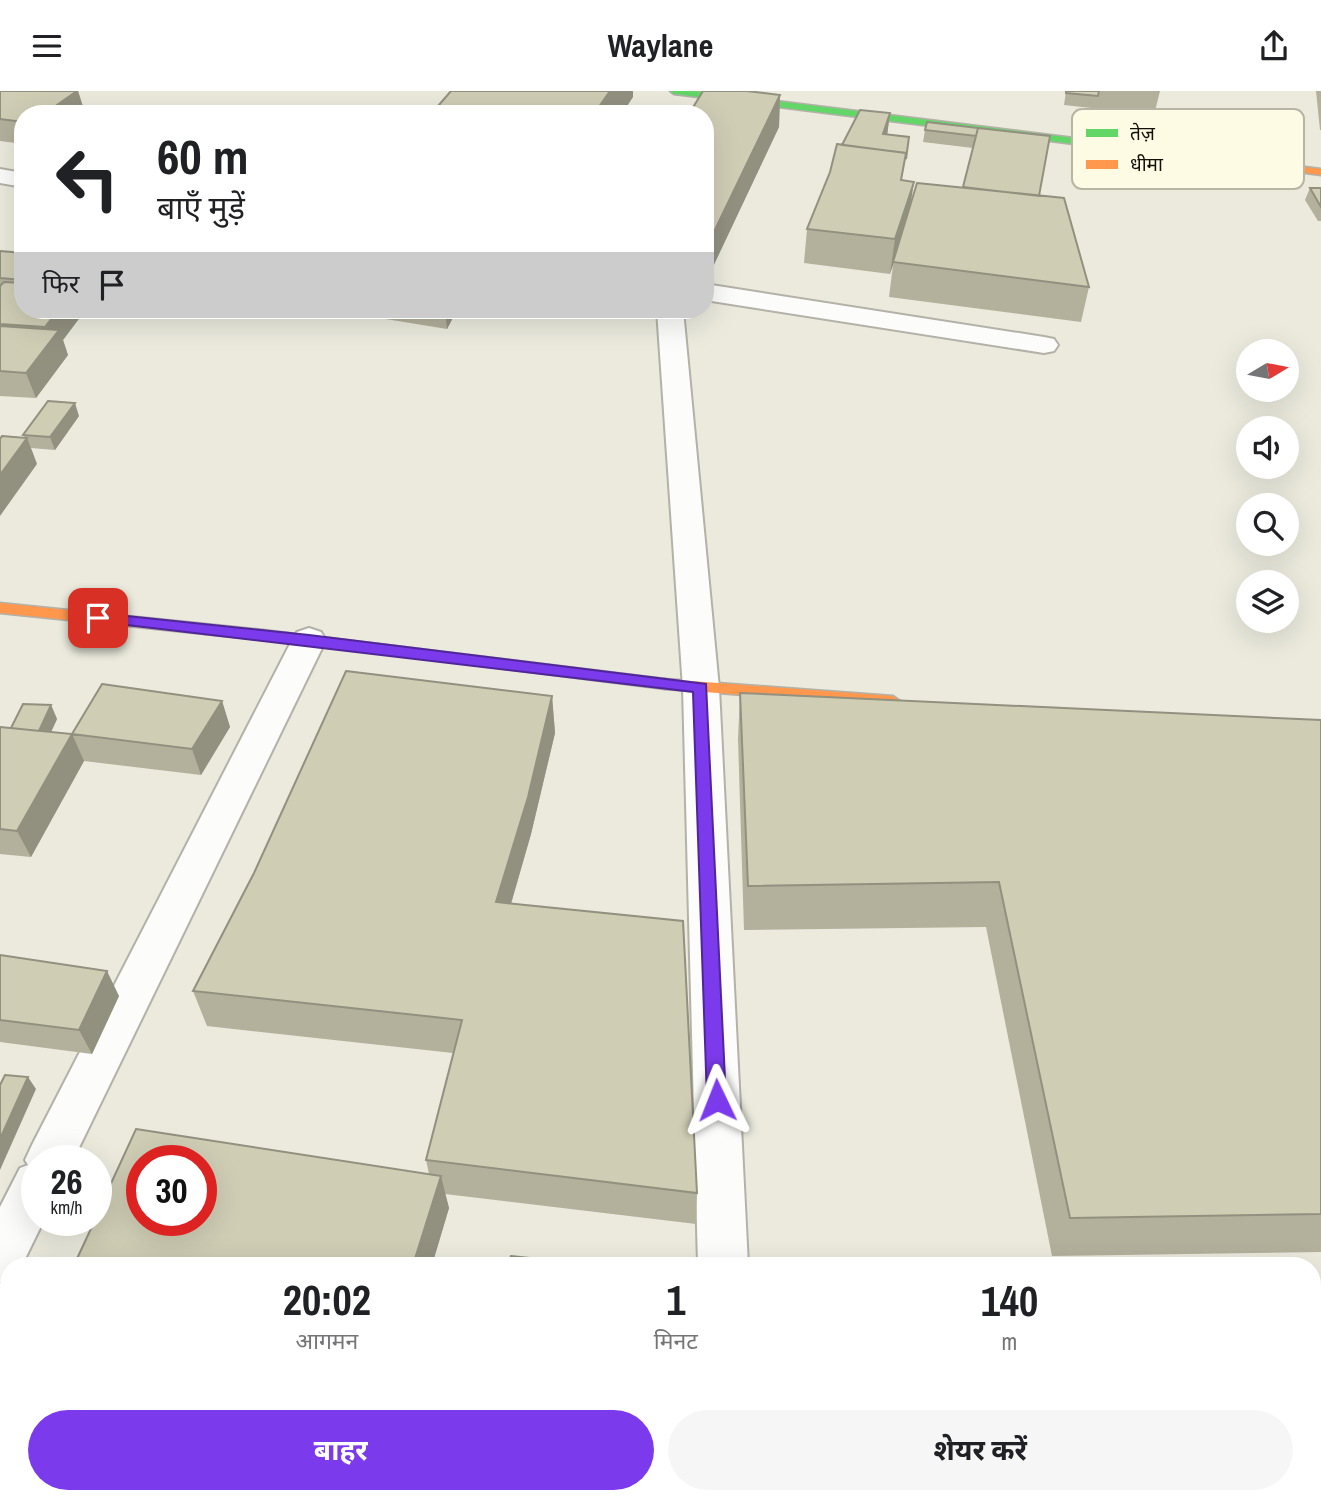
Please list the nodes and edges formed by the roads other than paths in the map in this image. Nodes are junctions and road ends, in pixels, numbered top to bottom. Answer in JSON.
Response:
{"nodes":[{"id":1,"x":674,"y":91,"type":"edge"},
{"id":2,"x":1033,"y":117,"type":"dead end"},
{"id":3,"x":1024,"y":135,"type":"junction"},
{"id":4,"x":1072,"y":141,"type":"edge"},
{"id":5,"x":714,"y":293,"type":"edge"},
{"id":6,"x":671,"y":319,"type":"edge"},
{"id":7,"x":1044,"y":345,"type":"dead end"},
{"id":8,"x":0,"y":608,"type":"edge"},
{"id":9,"x":309,"y":640,"type":"junction"},
{"id":10,"x":701,"y":688,"type":"junction"},
{"id":11,"x":908,"y":702,"type":"edge"},
{"id":12,"x":56,"y":1145,"type":"edge"},
{"id":13,"x":21,"y":1217,"type":"edge"},
{"id":14,"x":1,"y":1257,"type":"edge"},
{"id":15,"x":723,"y":1257,"type":"edge"}],
"edges":[{"from":1,"to":3,"type":"street"},
{"from":2,"to":3,"type":"street"},
{"from":3,"to":4,"type":"street"},
{"from":5,"to":7,"type":"street"},
{"from":6,"to":10,"type":"street"},
{"from":8,"to":9,"type":"street"},
{"from":9,"to":10,"type":"street"},
{"from":9,"to":12,"type":"street"},
{"from":10,"to":11,"type":"street"},
{"from":10,"to":15,"type":"street"},
{"from":13,"to":14,"type":"street"}]}
